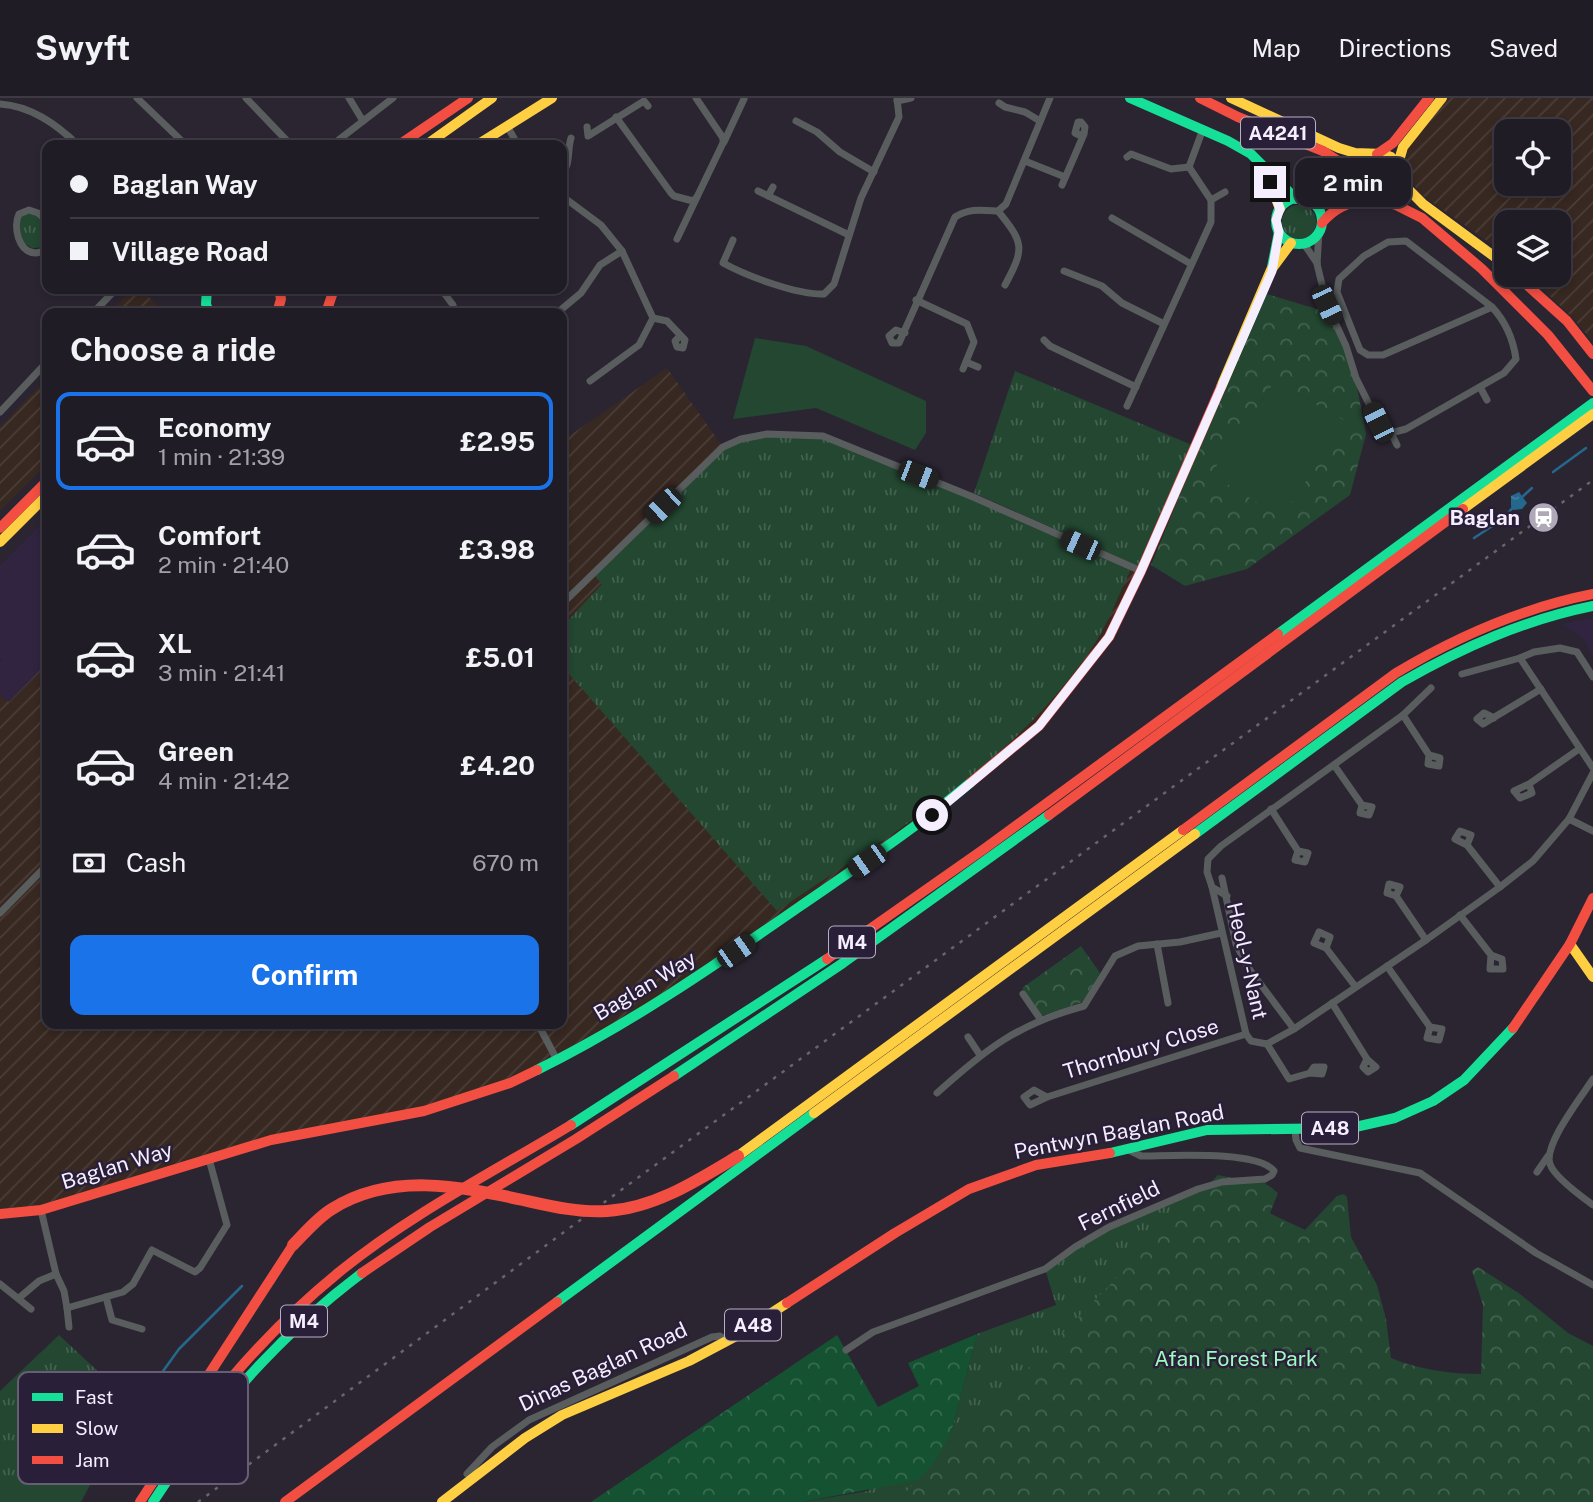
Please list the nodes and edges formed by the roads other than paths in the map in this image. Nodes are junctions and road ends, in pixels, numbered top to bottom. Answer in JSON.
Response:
{"nodes":[{"id":1,"x":137,"y":98,"type":"edge"},
{"id":2,"x":246,"y":98,"type":"edge"},
{"id":3,"x":349,"y":98,"type":"edge"},
{"id":4,"x":393,"y":98,"type":"edge"},
{"id":5,"x":468,"y":98,"type":"edge"},
{"id":6,"x":492,"y":98,"type":"edge"},
{"id":7,"x":552,"y":98,"type":"edge"},
{"id":8,"x":696,"y":98,"type":"edge"},
{"id":9,"x":911,"y":98,"type":"edge"},
{"id":10,"x":1050,"y":98,"type":"edge"},
{"id":11,"x":1130,"y":98,"type":"edge"},
{"id":12,"x":1200,"y":98,"type":"edge"},
{"id":13,"x":1231,"y":98,"type":"edge"},
{"id":14,"x":1429,"y":98,"type":"edge"},
{"id":15,"x":1442,"y":98,"type":"edge"},
{"id":16,"x":744,"y":99,"type":"edge"},
{"id":17,"x":897,"y":100,"type":"edge"},
{"id":18,"x":999,"y":103,"type":"dead end"},
{"id":19,"x":0,"y":104,"type":"edge"},
{"id":20,"x":648,"y":106,"type":"dead end"},
{"id":21,"x":616,"y":117,"type":"junction"},
{"id":22,"x":363,"y":121,"type":"junction"},
{"id":23,"x":796,"y":121,"type":"dead end"},
{"id":24,"x":1040,"y":121,"type":"junction"},
{"id":25,"x":507,"y":126,"type":"junction"},
{"id":26,"x":587,"y":127,"type":"dead end"},
{"id":27,"x":1203,"y":130,"type":"junction"},
{"id":28,"x":1084,"y":134,"type":"dead end"},
{"id":29,"x":571,"y":138,"type":"dead end"},
{"id":30,"x":72,"y":140,"type":"edge"},
{"id":31,"x":181,"y":140,"type":"edge"},
{"id":32,"x":286,"y":140,"type":"edge"},
{"id":33,"x":338,"y":140,"type":"edge"},
{"id":34,"x":406,"y":140,"type":"edge"},
{"id":35,"x":433,"y":140,"type":"edge"},
{"id":36,"x":485,"y":140,"type":"edge"},
{"id":37,"x":515,"y":140,"type":"edge"},
{"id":38,"x":723,"y":143,"type":"junction"},
{"id":39,"x":1377,"y":154,"type":"junction"},
{"id":40,"x":1127,"y":157,"type":"dead end"},
{"id":41,"x":1025,"y":161,"type":"junction"},
{"id":42,"x":567,"y":163,"type":"edge"},
{"id":43,"x":1398,"y":164,"type":"junction"},
{"id":44,"x":1189,"y":167,"type":"junction"},
{"id":45,"x":1264,"y":168,"type":"junction"},
{"id":46,"x":874,"y":172,"type":"junction"},
{"id":47,"x":1065,"y":177,"type":"junction"},
{"id":48,"x":1353,"y":177,"type":"junction"},
{"id":49,"x":1401,"y":178,"type":"junction"},
{"id":50,"x":1062,"y":185,"type":"dead end"},
{"id":51,"x":773,"y":187,"type":"dead end"},
{"id":52,"x":758,"y":191,"type":"dead end"},
{"id":53,"x":1225,"y":192,"type":"dead end"},
{"id":54,"x":768,"y":196,"type":"junction"},
{"id":55,"x":698,"y":197,"type":"junction"},
{"id":56,"x":1296,"y":199,"type":"junction"},
{"id":57,"x":1211,"y":200,"type":"junction"},
{"id":58,"x":1372,"y":200,"type":"junction"},
{"id":59,"x":1310,"y":202,"type":"junction"},
{"id":60,"x":567,"y":204,"type":"edge"},
{"id":61,"x":1280,"y":209,"type":"junction"},
{"id":62,"x":998,"y":212,"type":"junction"},
{"id":63,"x":42,"y":217,"type":"edge"},
{"id":64,"x":1112,"y":218,"type":"dead end"},
{"id":65,"x":1320,"y":228,"type":"junction"},
{"id":66,"x":1279,"y":232,"type":"junction"},
{"id":67,"x":849,"y":235,"type":"junction"},
{"id":68,"x":677,"y":239,"type":"dead end"},
{"id":69,"x":733,"y":240,"type":"dead end"},
{"id":70,"x":1297,"y":243,"type":"junction"},
{"id":71,"x":42,"y":251,"type":"edge"},
{"id":72,"x":622,"y":251,"type":"junction"},
{"id":73,"x":1494,"y":255,"type":"edge"},
{"id":74,"x":1191,"y":264,"type":"junction"},
{"id":75,"x":1317,"y":264,"type":"junction"},
{"id":76,"x":1064,"y":271,"type":"dead end"},
{"id":77,"x":1272,"y":271,"type":"junction"},
{"id":78,"x":742,"y":272,"type":"junction"},
{"id":79,"x":998,"y":275,"type":"dead end"},
{"id":80,"x":738,"y":281,"type":"dead end"},
{"id":81,"x":1529,"y":287,"type":"edge"},
{"id":82,"x":111,"y":294,"type":"edge"},
{"id":83,"x":916,"y":300,"type":"junction"},
{"id":84,"x":1492,"y":307,"type":"junction"},
{"id":85,"x":98,"y":308,"type":"edge"},
{"id":86,"x":562,"y":308,"type":"edge"},
{"id":87,"x":653,"y":318,"type":"junction"},
{"id":88,"x":1164,"y":324,"type":"junction"},
{"id":89,"x":905,"y":333,"type":"dead end"},
{"id":90,"x":680,"y":336,"type":"dead end"},
{"id":91,"x":1044,"y":340,"type":"dead end"},
{"id":92,"x":1593,"y":354,"type":"edge"},
{"id":93,"x":42,"y":367,"type":"edge"},
{"id":94,"x":978,"y":367,"type":"dead end"},
{"id":95,"x":590,"y":382,"type":"dead end"},
{"id":96,"x":1136,"y":387,"type":"junction"},
{"id":97,"x":1480,"y":387,"type":"junction"},
{"id":98,"x":1592,"y":389,"type":"edge"},
{"id":99,"x":1487,"y":400,"type":"dead end"},
{"id":100,"x":1593,"y":403,"type":"edge"},
{"id":101,"x":1127,"y":406,"type":"dead end"},
{"id":102,"x":0,"y":412,"type":"edge"},
{"id":103,"x":1593,"y":414,"type":"edge"},
{"id":104,"x":1391,"y":433,"type":"junction"},
{"id":105,"x":1397,"y":445,"type":"dead end"},
{"id":106,"x":42,"y":486,"type":"edge"},
{"id":107,"x":42,"y":500,"type":"edge"},
{"id":108,"x":0,"y":528,"type":"edge"},
{"id":109,"x":0,"y":542,"type":"edge"},
{"id":110,"x":1141,"y":571,"type":"junction"},
{"id":111,"x":1593,"y":594,"type":"edge"},
{"id":112,"x":567,"y":599,"type":"edge"},
{"id":113,"x":1593,"y":606,"type":"edge"},
{"id":114,"x":1520,"y":658,"type":"junction"},
{"id":115,"x":1462,"y":674,"type":"dead end"},
{"id":116,"x":1593,"y":677,"type":"edge"},
{"id":117,"x":1431,"y":688,"type":"dead end"},
{"id":118,"x":1541,"y":689,"type":"junction"},
{"id":119,"x":1403,"y":715,"type":"junction"},
{"id":120,"x":1494,"y":718,"type":"dead end"},
{"id":121,"x":1579,"y":748,"type":"junction"},
{"id":122,"x":1429,"y":755,"type":"dead end"},
{"id":123,"x":1334,"y":765,"type":"junction"},
{"id":124,"x":1593,"y":768,"type":"edge"},
{"id":125,"x":1593,"y":773,"type":"edge"},
{"id":126,"x":1529,"y":784,"type":"dead end"},
{"id":127,"x":1362,"y":805,"type":"dead end"},
{"id":128,"x":1271,"y":809,"type":"junction"},
{"id":129,"x":1569,"y":819,"type":"junction"},
{"id":130,"x":1593,"y":831,"type":"edge"},
{"id":131,"x":1467,"y":845,"type":"dead end"},
{"id":132,"x":1297,"y":850,"type":"dead end"},
{"id":133,"x":42,"y":870,"type":"edge"},
{"id":134,"x":1222,"y":878,"type":"dead end"},
{"id":135,"x":1212,"y":887,"type":"junction"},
{"id":136,"x":1500,"y":887,"type":"junction"},
{"id":137,"x":1227,"y":896,"type":"junction"},
{"id":138,"x":1396,"y":896,"type":"dead end"},
{"id":139,"x":1593,"y":898,"type":"edge"},
{"id":140,"x":0,"y":913,"type":"edge"},
{"id":141,"x":1460,"y":915,"type":"junction"},
{"id":142,"x":1220,"y":933,"type":"junction"},
{"id":143,"x":1426,"y":940,"type":"junction"},
{"id":144,"x":1157,"y":944,"type":"junction"},
{"id":145,"x":1570,"y":944,"type":"junction"},
{"id":146,"x":1326,"y":948,"type":"dead end"},
{"id":147,"x":1491,"y":955,"type":"dead end"},
{"id":148,"x":1387,"y":966,"type":"junction"},
{"id":149,"x":1593,"y":977,"type":"edge"},
{"id":150,"x":1354,"y":986,"type":"junction"},
{"id":151,"x":1165,"y":989,"type":"junction"},
{"id":152,"x":1156,"y":992,"type":"dead end"},
{"id":153,"x":1023,"y":994,"type":"dead end"},
{"id":154,"x":1168,"y":1003,"type":"dead end"},
{"id":155,"x":1332,"y":1003,"type":"junction"},
{"id":156,"x":1041,"y":1020,"type":"junction"},
{"id":157,"x":1430,"y":1027,"type":"dead end"},
{"id":158,"x":541,"y":1029,"type":"edge"},
{"id":159,"x":1294,"y":1029,"type":"junction"},
{"id":160,"x":968,"y":1037,"type":"dead end"},
{"id":161,"x":1249,"y":1038,"type":"junction"},
{"id":162,"x":1268,"y":1044,"type":"junction"},
{"id":163,"x":980,"y":1055,"type":"junction"},
{"id":164,"x":1367,"y":1059,"type":"dead end"},
{"id":165,"x":557,"y":1060,"type":"junction"},
{"id":166,"x":1310,"y":1073,"type":"dead end"},
{"id":167,"x":1593,"y":1079,"type":"edge"},
{"id":168,"x":937,"y":1094,"type":"dead end"},
{"id":169,"x":1047,"y":1097,"type":"dead end"},
{"id":170,"x":1295,"y":1129,"type":"junction"},
{"id":171,"x":1128,"y":1150,"type":"junction"},
{"id":172,"x":1548,"y":1156,"type":"junction"},
{"id":173,"x":209,"y":1158,"type":"junction"},
{"id":174,"x":1537,"y":1172,"type":"dead end"},
{"id":175,"x":1593,"y":1205,"type":"edge"},
{"id":176,"x":41,"y":1210,"type":"junction"},
{"id":177,"x":0,"y":1214,"type":"edge"},
{"id":178,"x":56,"y":1274,"type":"junction"},
{"id":179,"x":0,"y":1284,"type":"edge"},
{"id":180,"x":1593,"y":1285,"type":"edge"},
{"id":181,"x":106,"y":1297,"type":"junction"},
{"id":182,"x":19,"y":1298,"type":"junction"},
{"id":183,"x":67,"y":1308,"type":"junction"},
{"id":184,"x":31,"y":1309,"type":"dead end"},
{"id":185,"x":69,"y":1326,"type":"dead end"},
{"id":186,"x":142,"y":1329,"type":"dead end"},
{"id":187,"x":727,"y":1341,"type":"junction"},
{"id":188,"x":846,"y":1350,"type":"dead end"},
{"id":189,"x":211,"y":1372,"type":"edge"},
{"id":190,"x":235,"y":1372,"type":"edge"},
{"id":191,"x":248,"y":1375,"type":"edge"},
{"id":192,"x":467,"y":1474,"type":"dead end"},
{"id":193,"x":149,"y":1484,"type":"edge"},
{"id":194,"x":152,"y":1484,"type":"edge"},
{"id":195,"x":165,"y":1484,"type":"edge"},
{"id":196,"x":140,"y":1502,"type":"edge"},
{"id":197,"x":153,"y":1502,"type":"edge"},
{"id":198,"x":285,"y":1502,"type":"edge"},
{"id":199,"x":442,"y":1502,"type":"edge"}],
"edges":[{"from":1,"to":31,"type":"street"},
{"from":2,"to":32,"type":"street"},
{"from":3,"to":22,"type":"street"},
{"from":4,"to":22,"type":"street"},
{"from":5,"to":34,"type":"main road"},
{"from":6,"to":35,"type":"main road"},
{"from":7,"to":25,"type":"main road"},
{"from":8,"to":38,"type":"street"},
{"from":9,"to":17,"type":"street"},
{"from":10,"to":24,"type":"street"},
{"from":11,"to":27,"type":"main road"},
{"from":12,"to":48,"type":"main road","number":"A4241"},
{"from":13,"to":39,"type":"main road","number":"A4241"},
{"from":14,"to":39,"type":"main road"},
{"from":15,"to":43,"type":"main road"},
{"from":16,"to":38,"type":"street"},
{"from":17,"to":46,"type":"street"},
{"from":18,"to":24,"type":"street"},
{"from":19,"to":30,"type":"street"},
{"from":20,"to":21,"type":"street"},
{"from":21,"to":26,"type":"street"},
{"from":21,"to":55,"type":"street"},
{"from":22,"to":33,"type":"street"},
{"from":23,"to":46,"type":"street"},
{"from":24,"to":41,"type":"street"},
{"from":25,"to":36,"type":"main road"},
{"from":25,"to":37,"type":"street"},
{"from":27,"to":44,"type":"street"},
{"from":27,"to":45,"type":"main road"},
{"from":28,"to":47,"type":"street"},
{"from":29,"to":42,"type":"street"},
{"from":38,"to":55,"type":"street"},
{"from":39,"to":43,"type":"main road","number":"A4241"},
{"from":40,"to":44,"type":"street"},
{"from":41,"to":47,"type":"street"},
{"from":41,"to":62,"type":"street"},
{"from":43,"to":49,"type":"main road"},
{"from":44,"to":57,"type":"street"},
{"from":45,"to":56,"type":"main road"},
{"from":45,"to":61,"type":"main road"},
{"from":46,"to":67,"type":"street"},
{"from":47,"to":50,"type":"street"},
{"from":48,"to":58,"type":"main road","number":"A4241"},
{"from":48,"to":59,"type":"main road"},
{"from":49,"to":58,"type":"main road"},
{"from":49,"to":73,"type":"main road"},
{"from":51,"to":54,"type":"street"},
{"from":52,"to":54,"type":"street"},
{"from":53,"to":57,"type":"street"},
{"from":54,"to":67,"type":"street"},
{"from":55,"to":68,"type":"street"},
{"from":56,"to":59,"type":"main road"},
{"from":56,"to":61,"type":"main road"},
{"from":57,"to":74,"type":"street"},
{"from":58,"to":65,"type":"main road"},
{"from":58,"to":98,"type":"main road"},
{"from":59,"to":65,"type":"main road"},
{"from":60,"to":72,"type":"street"},
{"from":61,"to":66,"type":"main road"},
{"from":62,"to":79,"type":"street"},
{"from":62,"to":83,"type":"street"},
{"from":63,"to":71,"type":"street"},
{"from":64,"to":74,"type":"street"},
{"from":65,"to":70,"type":"main road"},
{"from":65,"to":75,"type":"street"},
{"from":66,"to":70,"type":"main road"},
{"from":66,"to":77,"type":"main road","name":"Baglan Way"},
{"from":67,"to":78,"type":"street"},
{"from":69,"to":78,"type":"street"},
{"from":70,"to":75,"type":"street"},
{"from":70,"to":77,"type":"main road","name":"Baglan Way"},
{"from":72,"to":86,"type":"street"},
{"from":72,"to":87,"type":"street"},
{"from":74,"to":88,"type":"street"},
{"from":75,"to":104,"type":"street"},
{"from":76,"to":88,"type":"street"},
{"from":77,"to":110,"type":"main road","name":"Baglan Way"},
{"from":78,"to":80,"type":"street"},
{"from":81,"to":92,"type":"main road"},
{"from":82,"to":85,"type":"street"},
{"from":83,"to":89,"type":"street"},
{"from":83,"to":94,"type":"street"},
{"from":84,"to":84,"type":"street"},
{"from":84,"to":97,"type":"street"},
{"from":87,"to":90,"type":"street"},
{"from":87,"to":95,"type":"street"},
{"from":88,"to":96,"type":"street"},
{"from":91,"to":96,"type":"street"},
{"from":93,"to":102,"type":"street"},
{"from":96,"to":101,"type":"street"},
{"from":97,"to":99,"type":"street"},
{"from":97,"to":104,"type":"street"},
{"from":100,"to":190,"type":"main road","number":"M4"},
{"from":103,"to":191,"type":"main road","number":"M4"},
{"from":104,"to":105,"type":"street"},
{"from":106,"to":108,"type":"main road"},
{"from":107,"to":109,"type":"main road"},
{"from":110,"to":112,"type":"street"},
{"from":110,"to":165,"type":"main road","name":"Baglan Way"},
{"from":111,"to":189,"type":"main road","number":"M4","bridge":true},
{"from":113,"to":198,"type":"main road"},
{"from":114,"to":115,"type":"street"},
{"from":114,"to":116,"type":"street"},
{"from":114,"to":118,"type":"street"},
{"from":117,"to":119,"type":"street","name":"Heol-y-Nant"},
{"from":118,"to":120,"type":"street"},
{"from":118,"to":121,"type":"street"},
{"from":119,"to":122,"type":"street"},
{"from":119,"to":123,"type":"street","name":"Heol-y-Nant"},
{"from":121,"to":124,"type":"street"},
{"from":121,"to":126,"type":"street"},
{"from":123,"to":127,"type":"street"},
{"from":123,"to":128,"type":"street","name":"Heol-y-Nant"},
{"from":125,"to":129,"type":"street"},
{"from":128,"to":132,"type":"street"},
{"from":128,"to":135,"type":"street","name":"Heol-y-Nant"},
{"from":129,"to":130,"type":"street"},
{"from":129,"to":136,"type":"street"},
{"from":131,"to":136,"type":"street"},
{"from":133,"to":140,"type":"street"},
{"from":134,"to":137,"type":"street","name":"Heol-y-Nant"},
{"from":135,"to":137,"type":"street","name":"Heol-y-Nant"},
{"from":135,"to":142,"type":"street","name":"Heol-y-Nant"},
{"from":136,"to":141,"type":"street"},
{"from":137,"to":159,"type":"street","name":"Heol-y-Nant"},
{"from":138,"to":143,"type":"street"},
{"from":139,"to":145,"type":"main road","name":"Pentwyn Baglan Road","number":"A48"},
{"from":141,"to":143,"type":"street"},
{"from":141,"to":147,"type":"street"},
{"from":142,"to":144,"type":"street"},
{"from":142,"to":161,"type":"street","name":"Heol-y-Nant"},
{"from":143,"to":148,"type":"street"},
{"from":144,"to":151,"type":"street"},
{"from":144,"to":156,"type":"street"},
{"from":145,"to":149,"type":"main road"},
{"from":145,"to":170,"type":"main road","name":"Pentwyn Baglan Road","number":"A48"},
{"from":146,"to":150,"type":"street"},
{"from":148,"to":150,"type":"street"},
{"from":148,"to":157,"type":"street"},
{"from":150,"to":155,"type":"street"},
{"from":151,"to":152,"type":"street"},
{"from":151,"to":154,"type":"street"},
{"from":153,"to":156,"type":"street"},
{"from":155,"to":159,"type":"street"},
{"from":155,"to":164,"type":"street"},
{"from":156,"to":163,"type":"street"},
{"from":158,"to":165,"type":"street"},
{"from":159,"to":162,"type":"street"},
{"from":160,"to":163,"type":"street"},
{"from":161,"to":162,"type":"street"},
{"from":161,"to":169,"type":"street","name":"Thornbury Close"},
{"from":162,"to":166,"type":"street"},
{"from":163,"to":168,"type":"street"},
{"from":165,"to":173,"type":"main road","name":"Baglan Way"},
{"from":167,"to":172,"type":"street"},
{"from":170,"to":171,"type":"main road","name":"Pentwyn Baglan Road","number":"A48"},
{"from":170,"to":180,"type":"street"},
{"from":171,"to":187,"type":"main road","name":"Pentwyn Baglan Road","number":"A48"},
{"from":171,"to":188,"type":"street","name":"Fernfield"},
{"from":172,"to":174,"type":"street"},
{"from":172,"to":175,"type":"street"},
{"from":173,"to":176,"type":"main road","name":"Baglan Way"},
{"from":173,"to":181,"type":"street"},
{"from":176,"to":177,"type":"main road","name":"Baglan Way"},
{"from":176,"to":178,"type":"street"},
{"from":178,"to":182,"type":"street"},
{"from":178,"to":183,"type":"street"},
{"from":179,"to":182,"type":"street"},
{"from":181,"to":183,"type":"street"},
{"from":181,"to":186,"type":"street"},
{"from":182,"to":184,"type":"street"},
{"from":183,"to":185,"type":"street"},
{"from":187,"to":192,"type":"street","name":"Dinas Baglan Road"},
{"from":187,"to":199,"type":"main road","name":"Dinas Baglan Road","number":"A48"},
{"from":193,"to":196,"type":"main road","number":"M4","bridge":true},
{"from":194,"to":196,"type":"main road","number":"M4"},
{"from":195,"to":197,"type":"main road","number":"M4"}]}
